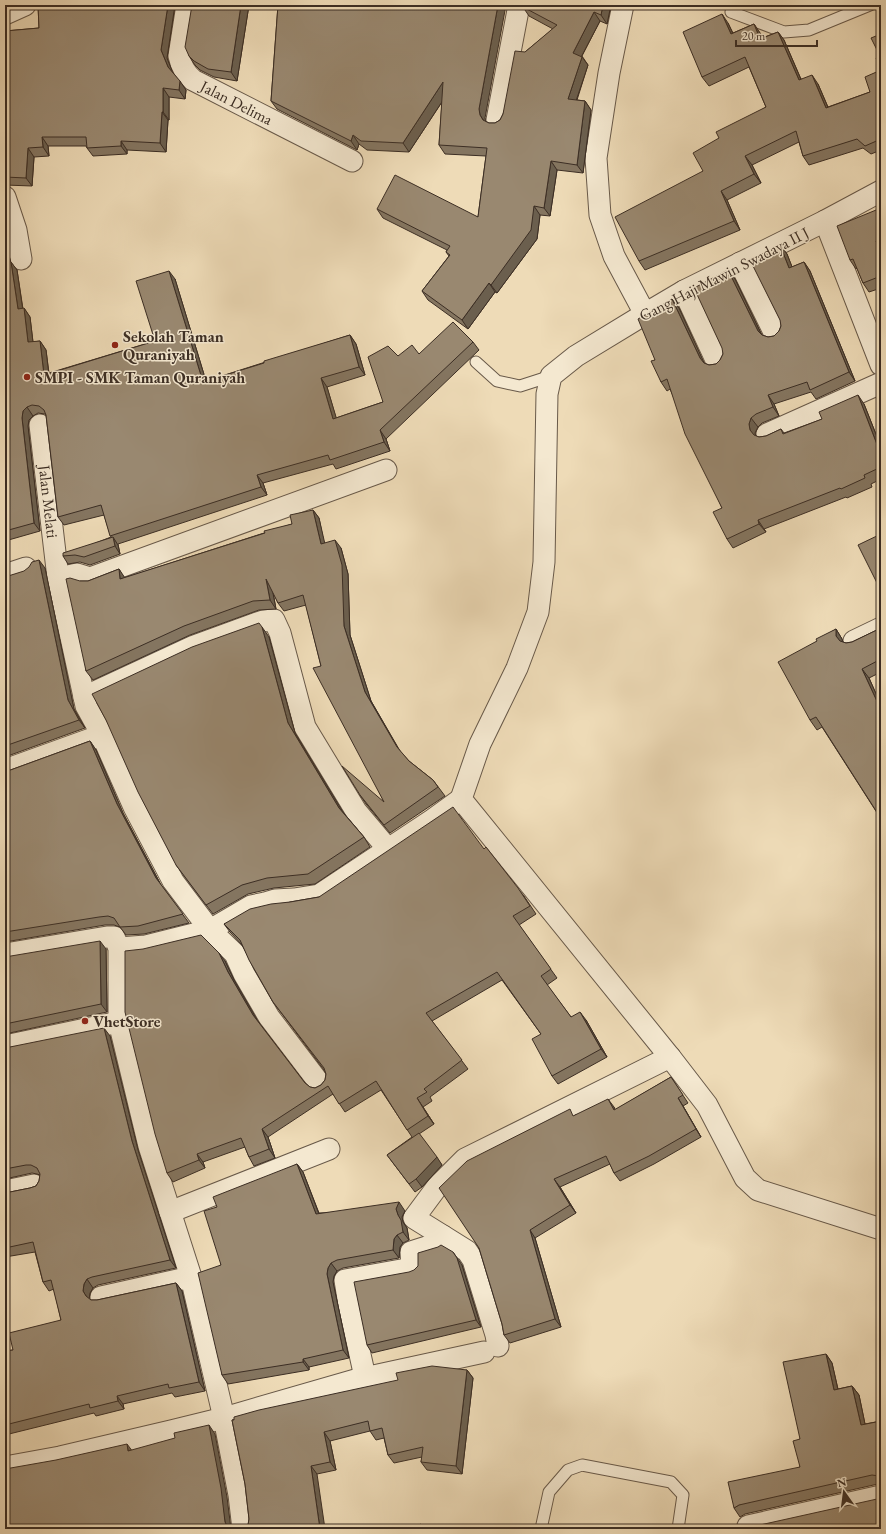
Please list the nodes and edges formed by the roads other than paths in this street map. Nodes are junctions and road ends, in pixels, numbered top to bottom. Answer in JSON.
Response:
{"nodes":[{"id":1,"x":25,"y":5,"type":"edge"},
{"id":2,"x":186,"y":5,"type":"edge"},
{"id":3,"x":519,"y":5,"type":"edge"},
{"id":4,"x":623,"y":5,"type":"edge"},
{"id":5,"x":870,"y":5,"type":"edge"},
{"id":6,"x":731,"y":12,"type":"dead end"},
{"id":7,"x":5,"y":14,"type":"edge"},
{"id":8,"x":497,"y":120,"type":"edge"},
{"id":9,"x":352,"y":161,"type":"dead end"},
{"id":10,"x":881,"y":191,"type":"edge"},
{"id":11,"x":5,"y":197,"type":"edge"},
{"id":12,"x":825,"y":221,"type":"junction"},
{"id":13,"x":21,"y":259,"type":"dead end"},
{"id":14,"x":740,"y":263,"type":"junction"},
{"id":15,"x":684,"y":291,"type":"junction"},
{"id":16,"x":645,"y":314,"type":"junction"},
{"id":17,"x":775,"y":334,"type":"edge"},
{"id":18,"x":476,"y":362,"type":"dead end"},
{"id":19,"x":717,"y":362,"type":"edge"},
{"id":20,"x":881,"y":365,"type":"edge"},
{"id":21,"x":551,"y":376,"type":"junction"},
{"id":22,"x":881,"y":383,"type":"edge"},
{"id":23,"x":40,"y":425,"type":"dead end"},
{"id":24,"x":766,"y":434,"type":"edge"},
{"id":25,"x":386,"y":470,"type":"dead end"},
{"id":26,"x":26,"y":568,"type":"edge"},
{"id":27,"x":5,"y":575,"type":"edge"},
{"id":28,"x":58,"y":578,"type":"junction"},
{"id":29,"x":881,"y":628,"type":"edge"},
{"id":30,"x":854,"y":641,"type":"edge"},
{"id":31,"x":84,"y":697,"type":"junction"},
{"id":32,"x":102,"y":735,"type":"junction"},
{"id":33,"x":5,"y":770,"type":"edge"},
{"id":34,"x":461,"y":799,"type":"junction"},
{"id":35,"x":388,"y":849,"type":"junction"},
{"id":36,"x":210,"y":930,"type":"junction"},
{"id":37,"x":119,"y":948,"type":"junction"},
{"id":38,"x":5,"y":954,"type":"edge"},
{"id":39,"x":119,"y":1022,"type":"junction"},
{"id":40,"x":5,"y":1046,"type":"edge"},
{"id":41,"x":670,"y":1057,"type":"junction"},
{"id":42,"x":320,"y":1084,"type":"edge"},
{"id":43,"x":329,"y":1149,"type":"dead end"},
{"id":44,"x":34,"y":1185,"type":"edge"},
{"id":45,"x":5,"y":1191,"type":"edge"},
{"id":46,"x":170,"y":1212,"type":"junction"},
{"id":47,"x":881,"y":1229,"type":"edge"},
{"id":48,"x":444,"y":1236,"type":"junction"},
{"id":49,"x":191,"y":1277,"type":"junction"},
{"id":50,"x":101,"y":1297,"type":"dead end"},
{"id":51,"x":365,"y":1377,"type":"junction"},
{"id":52,"x":224,"y":1418,"type":"junction"},
{"id":53,"x":5,"y":1467,"type":"edge"},
{"id":54,"x":881,"y":1496,"type":"edge"},
{"id":55,"x":748,"y":1526,"type":"edge"},
{"id":56,"x":243,"y":1529,"type":"edge"},
{"id":57,"x":541,"y":1529,"type":"edge"},
{"id":58,"x":678,"y":1529,"type":"edge"}],
"edges":[{"from":1,"to":7,"type":"street"},
{"from":2,"to":9,"type":"street","name":"Jalan Delima"},
{"from":3,"to":8,"type":"street"},
{"from":4,"to":16,"type":"street"},
{"from":5,"to":6,"type":"lane"},
{"from":10,"to":12,"type":"street","name":"Gang Haji Mawin Swadaya II J"},
{"from":11,"to":13,"type":"street"},
{"from":12,"to":14,"type":"street","name":"Gang Haji Mawin Swadaya II J"},
{"from":12,"to":20,"type":"street"},
{"from":14,"to":15,"type":"street","name":"Gang Haji Mawin Swadaya II J"},
{"from":14,"to":17,"type":"street"},
{"from":15,"to":16,"type":"street","name":"Gang Haji Mawin Swadaya II J"},
{"from":15,"to":19,"type":"street"},
{"from":16,"to":21,"type":"street","name":"Gang Haji Mawin Swadaya II J"},
{"from":18,"to":21,"type":"lane"},
{"from":21,"to":34,"type":"street"},
{"from":22,"to":24,"type":"street"},
{"from":23,"to":28,"type":"street","name":"Jalan Melati"},
{"from":25,"to":28,"type":"street"},
{"from":26,"to":27,"type":"street"},
{"from":28,"to":31,"type":"street","name":"Jalan Melati"},
{"from":29,"to":30,"type":"street"},
{"from":31,"to":32,"type":"street","name":"Jalan Melati"},
{"from":31,"to":35,"type":"street"},
{"from":32,"to":33,"type":"street"},
{"from":32,"to":36,"type":"street","name":"Jalan Melati"},
{"from":34,"to":35,"type":"street"},
{"from":34,"to":41,"type":"street"},
{"from":35,"to":36,"type":"street"},
{"from":36,"to":37,"type":"street"},
{"from":36,"to":42,"type":"street","name":"Jalan Melati"},
{"from":37,"to":38,"type":"street"},
{"from":37,"to":39,"type":"street"},
{"from":39,"to":40,"type":"street"},
{"from":39,"to":46,"type":"street"},
{"from":41,"to":47,"type":"street"},
{"from":41,"to":48,"type":"street"},
{"from":43,"to":46,"type":"street"},
{"from":44,"to":45,"type":"street"},
{"from":46,"to":49,"type":"street"},
{"from":48,"to":51,"type":"street"},
{"from":48,"to":51,"type":"street"},
{"from":49,"to":50,"type":"street"},
{"from":49,"to":52,"type":"street"},
{"from":51,"to":52,"type":"street"},
{"from":52,"to":53,"type":"street"},
{"from":52,"to":56,"type":"street"},
{"from":54,"to":55,"type":"street"},
{"from":57,"to":58,"type":"lane"}]}
